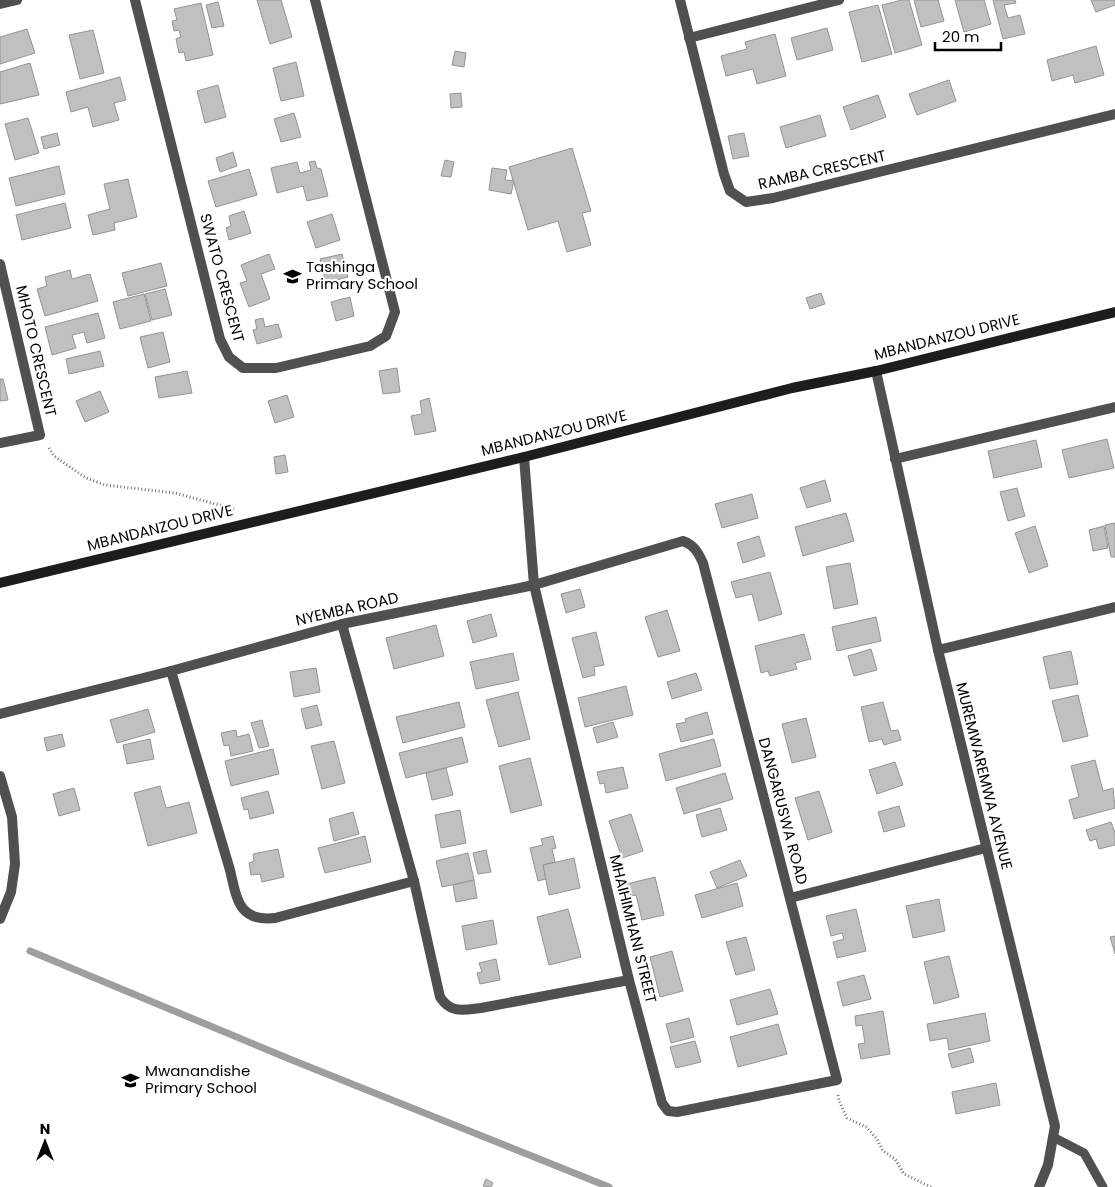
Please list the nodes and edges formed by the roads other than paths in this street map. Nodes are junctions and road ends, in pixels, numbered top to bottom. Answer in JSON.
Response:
{"nodes":[{"id":1,"x":17,"y":0,"type":"edge"},
{"id":2,"x":135,"y":0,"type":"edge"},
{"id":3,"x":315,"y":0,"type":"edge"},
{"id":4,"x":680,"y":0,"type":"edge"},
{"id":5,"x":839,"y":0,"type":"edge"},
{"id":6,"x":0,"y":4,"type":"edge"},
{"id":7,"x":689,"y":38,"type":"junction"},
{"id":8,"x":1115,"y":114,"type":"edge"},
{"id":9,"x":0,"y":264,"type":"edge"},
{"id":10,"x":1115,"y":312,"type":"edge"},
{"id":11,"x":876,"y":370,"type":"junction"},
{"id":12,"x":1115,"y":407,"type":"edge"},
{"id":13,"x":0,"y":443,"type":"edge"},
{"id":14,"x":524,"y":457,"type":"junction"},
{"id":15,"x":896,"y":459,"type":"junction"},
{"id":16,"x":698,"y":551,"type":"joint"},
{"id":17,"x":0,"y":584,"type":"edge"},
{"id":18,"x":534,"y":585,"type":"junction"},
{"id":19,"x":1115,"y":607,"type":"edge"},
{"id":20,"x":342,"y":624,"type":"junction"},
{"id":21,"x":938,"y":650,"type":"junction"},
{"id":22,"x":172,"y":671,"type":"junction"},
{"id":23,"x":0,"y":714,"type":"edge"},
{"id":24,"x":0,"y":776,"type":"edge"},
{"id":25,"x":986,"y":848,"type":"junction"},
{"id":26,"x":414,"y":881,"type":"junction"},
{"id":27,"x":790,"y":898,"type":"junction"},
{"id":28,"x":0,"y":919,"type":"edge"},
{"id":29,"x":630,"y":980,"type":"junction"},
{"id":30,"x":837,"y":1080,"type":"joint"},
{"id":31,"x":1053,"y":1138,"type":"junction"},
{"id":32,"x":1039,"y":1187,"type":"edge"},
{"id":33,"x":1103,"y":1187,"type":"edge"}],
"edges":[{"from":1,"to":6,"type":"street"},
{"from":2,"to":3,"type":"street","name":"SWATO CRESCENT"},
{"from":4,"to":7,"type":"street","name":"RAMBA CRESCENT"},
{"from":5,"to":7,"type":"street"},
{"from":7,"to":8,"type":"street","name":"RAMBA CRESCENT"},
{"from":9,"to":13,"type":"street","name":"MHOTO CRESCENT"},
{"from":10,"to":11,"type":"street","name":"MBANDANZOU DRIVE"},
{"from":11,"to":14,"type":"street","name":"MBANDANZOU DRIVE"},
{"from":11,"to":15,"type":"street","name":"MUREMWAREMWA AVENUE"},
{"from":12,"to":15,"type":"street"},
{"from":14,"to":17,"type":"street","name":"MBANDANZOU DRIVE"},
{"from":14,"to":18,"type":"street","name":"MHAIHIMHANI STREET"},
{"from":15,"to":21,"type":"street","name":"MUREMWAREMWA AVENUE"},
{"from":16,"to":18,"type":"street","name":"NYEMBA ROAD"},
{"from":16,"to":27,"type":"street","name":"DANGARUSWA ROAD"},
{"from":18,"to":20,"type":"street","name":"NYEMBA ROAD"},
{"from":18,"to":29,"type":"street","name":"MHAIHIMHANI STREET"},
{"from":19,"to":21,"type":"street"},
{"from":20,"to":22,"type":"street","name":"NYEMBA ROAD"},
{"from":20,"to":26,"type":"street"},
{"from":21,"to":25,"type":"street","name":"MUREMWAREMWA AVENUE"},
{"from":22,"to":23,"type":"street","name":"NYEMBA ROAD"},
{"from":22,"to":26,"type":"street"},
{"from":24,"to":28,"type":"street"},
{"from":25,"to":27,"type":"street"},
{"from":25,"to":31,"type":"street","name":"MUREMWAREMWA AVENUE"},
{"from":26,"to":29,"type":"street"},
{"from":27,"to":30,"type":"street","name":"DANGARUSWA ROAD"},
{"from":29,"to":30,"type":"street","name":"MHAIHIMHANI STREET"},
{"from":31,"to":32,"type":"street","name":"MUREMWAREMWA AVENUE"},
{"from":31,"to":33,"type":"lane"}]}
